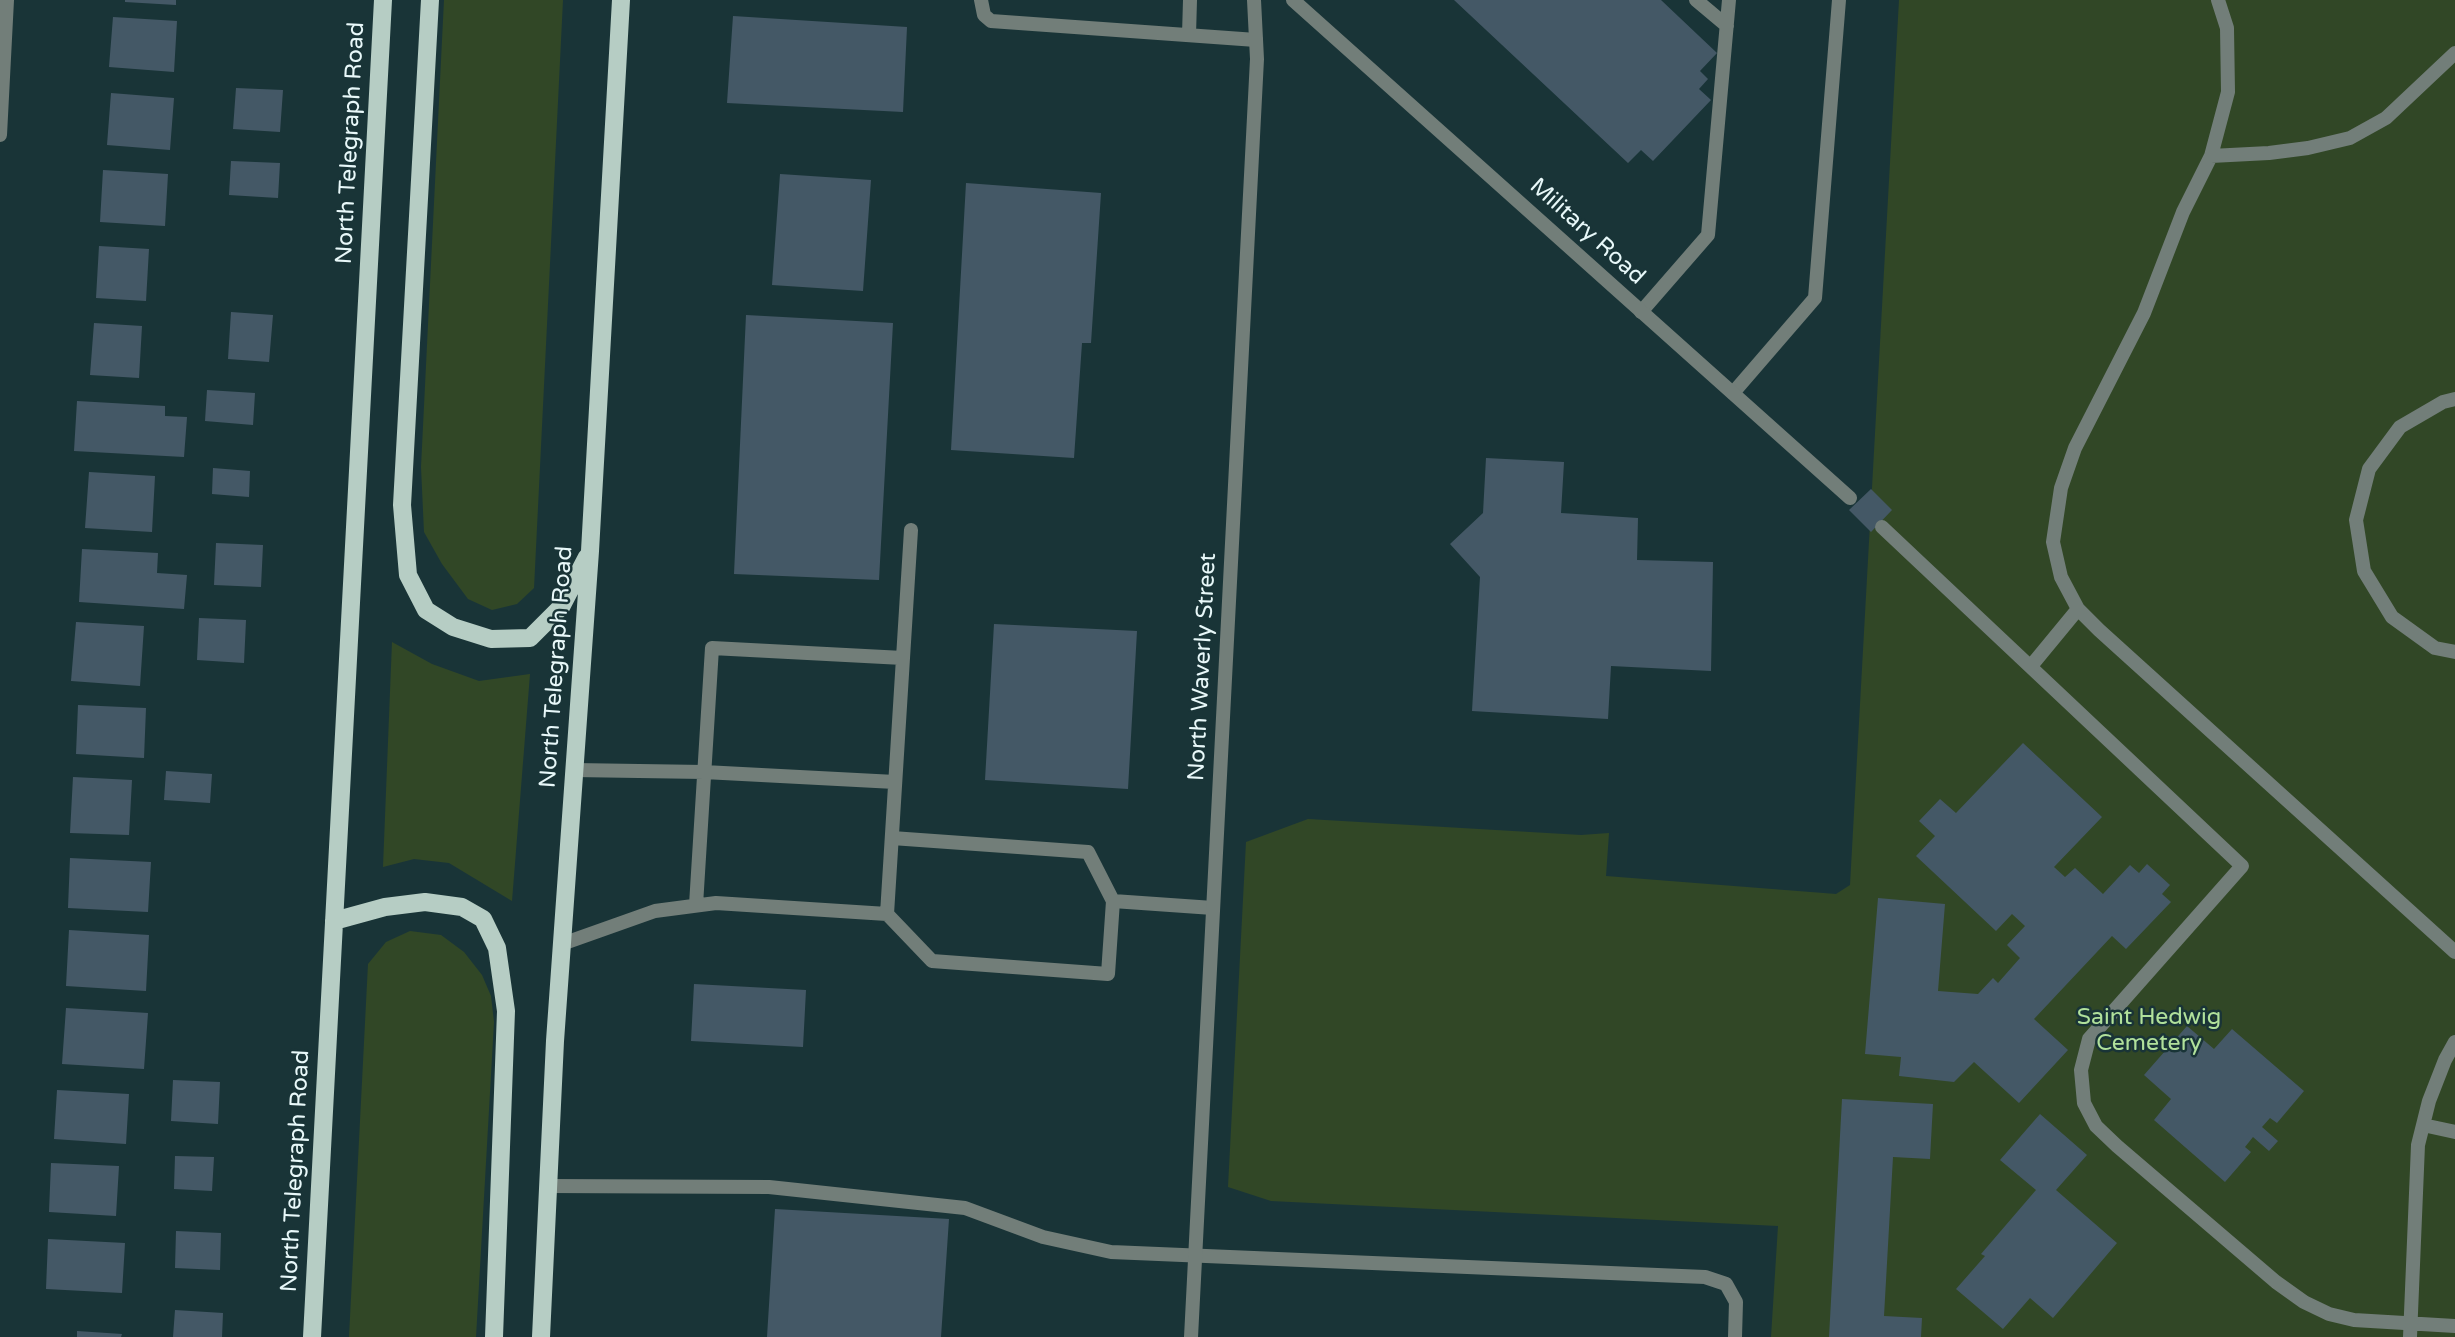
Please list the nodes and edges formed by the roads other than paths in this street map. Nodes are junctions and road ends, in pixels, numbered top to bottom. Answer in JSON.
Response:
{"nodes":[{"id":1,"x":7,"y":0,"type":"edge"},
{"id":2,"x":383,"y":0,"type":"edge"},
{"id":3,"x":430,"y":0,"type":"edge"},
{"id":4,"x":621,"y":0,"type":"edge"},
{"id":5,"x":981,"y":0,"type":"edge"},
{"id":6,"x":1190,"y":0,"type":"edge"},
{"id":7,"x":1254,"y":0,"type":"edge"},
{"id":8,"x":1293,"y":0,"type":"edge"},
{"id":9,"x":1696,"y":0,"type":"edge"},
{"id":10,"x":1729,"y":0,"type":"edge"},
{"id":11,"x":1839,"y":0,"type":"edge"},
{"id":12,"x":2218,"y":0,"type":"edge"},
{"id":13,"x":1727,"y":26,"type":"junction"},
{"id":14,"x":1189,"y":35,"type":"junction"},
{"id":15,"x":1256,"y":40,"type":"junction"},
{"id":16,"x":2455,"y":52,"type":"edge"},
{"id":17,"x":0,"y":135,"type":"edge"},
{"id":18,"x":2211,"y":156,"type":"junction"},
{"id":19,"x":1641,"y":312,"type":"junction"},
{"id":20,"x":1733,"y":393,"type":"junction"},
{"id":21,"x":2455,"y":400,"type":"edge"},
{"id":22,"x":1850,"y":498,"type":"dead end"},
{"id":23,"x":1882,"y":527,"type":"dead end"},
{"id":24,"x":911,"y":530,"type":"dead end"},
{"id":25,"x":590,"y":551,"type":"junction"},
{"id":26,"x":2078,"y":609,"type":"junction"},
{"id":27,"x":2455,"y":653,"type":"edge"},
{"id":28,"x":903,"y":658,"type":"junction"},
{"id":29,"x":2031,"y":666,"type":"junction"},
{"id":30,"x":574,"y":770,"type":"junction"},
{"id":31,"x":704,"y":772,"type":"junction"},
{"id":32,"x":895,"y":782,"type":"junction"},
{"id":33,"x":892,"y":838,"type":"junction"},
{"id":34,"x":1113,"y":901,"type":"junction"},
{"id":35,"x":696,"y":905,"type":"junction"},
{"id":36,"x":1213,"y":908,"type":"junction"},
{"id":37,"x":887,"y":914,"type":"junction"},
{"id":38,"x":334,"y":921,"type":"junction"},
{"id":39,"x":562,"y":944,"type":"junction"},
{"id":40,"x":2455,"y":952,"type":"edge"},
{"id":41,"x":2455,"y":1042,"type":"edge"},
{"id":42,"x":2423,"y":1125,"type":"junction"},
{"id":43,"x":2455,"y":1132,"type":"edge"},
{"id":44,"x":548,"y":1186,"type":"junction"},
{"id":45,"x":1195,"y":1256,"type":"junction"},
{"id":46,"x":2455,"y":1326,"type":"edge"},
{"id":47,"x":2410,"y":1330,"type":"edge"},
{"id":48,"x":312,"y":1337,"type":"edge"},
{"id":49,"x":494,"y":1337,"type":"edge"},
{"id":50,"x":541,"y":1337,"type":"edge"},
{"id":51,"x":1191,"y":1337,"type":"edge"},
{"id":52,"x":1735,"y":1337,"type":"edge"}],
"edges":[{"from":1,"to":17,"type":"street"},
{"from":2,"to":38,"type":"main road","name":"North Telegraph Road"},
{"from":3,"to":25,"type":"main road"},
{"from":4,"to":25,"type":"main road","name":"North Telegraph Road"},
{"from":5,"to":14,"type":"street"},
{"from":6,"to":14,"type":"street"},
{"from":7,"to":15,"type":"street","name":"North Waverly Street"},
{"from":8,"to":19,"type":"street","name":"Military Road"},
{"from":9,"to":13,"type":"street"},
{"from":10,"to":13,"type":"street"},
{"from":11,"to":20,"type":"street"},
{"from":12,"to":18,"type":"street"},
{"from":13,"to":19,"type":"street"},
{"from":14,"to":15,"type":"street"},
{"from":15,"to":36,"type":"street","name":"North Waverly Street"},
{"from":16,"to":18,"type":"street"},
{"from":18,"to":26,"type":"street"},
{"from":19,"to":20,"type":"street","name":"Military Road"},
{"from":20,"to":22,"type":"street","name":"Military Road"},
{"from":21,"to":27,"type":"street"},
{"from":23,"to":29,"type":"street"},
{"from":24,"to":28,"type":"street"},
{"from":25,"to":30,"type":"main road","name":"North Telegraph Road"},
{"from":26,"to":29,"type":"street"},
{"from":26,"to":40,"type":"street"},
{"from":28,"to":31,"type":"street"},
{"from":28,"to":32,"type":"street"},
{"from":29,"to":47,"type":"street"},
{"from":30,"to":31,"type":"street"},
{"from":30,"to":39,"type":"main road","name":"North Telegraph Road"},
{"from":31,"to":32,"type":"street"},
{"from":31,"to":35,"type":"street"},
{"from":32,"to":33,"type":"street"},
{"from":33,"to":34,"type":"street"},
{"from":33,"to":37,"type":"street"},
{"from":34,"to":36,"type":"street"},
{"from":34,"to":37,"type":"street"},
{"from":35,"to":37,"type":"street"},
{"from":35,"to":39,"type":"street"},
{"from":36,"to":45,"type":"street","name":"North Waverly Street"},
{"from":38,"to":48,"type":"main road","name":"North Telegraph Road"},
{"from":38,"to":49,"type":"main road"},
{"from":39,"to":44,"type":"main road","name":"North Telegraph Road"},
{"from":41,"to":42,"type":"street"},
{"from":42,"to":43,"type":"street"},
{"from":42,"to":47,"type":"street"},
{"from":44,"to":45,"type":"street"},
{"from":44,"to":50,"type":"main road","name":"North Telegraph Road"},
{"from":45,"to":51,"type":"street","name":"North Waverly Street"},
{"from":45,"to":52,"type":"street"},
{"from":46,"to":47,"type":"street"}]}
